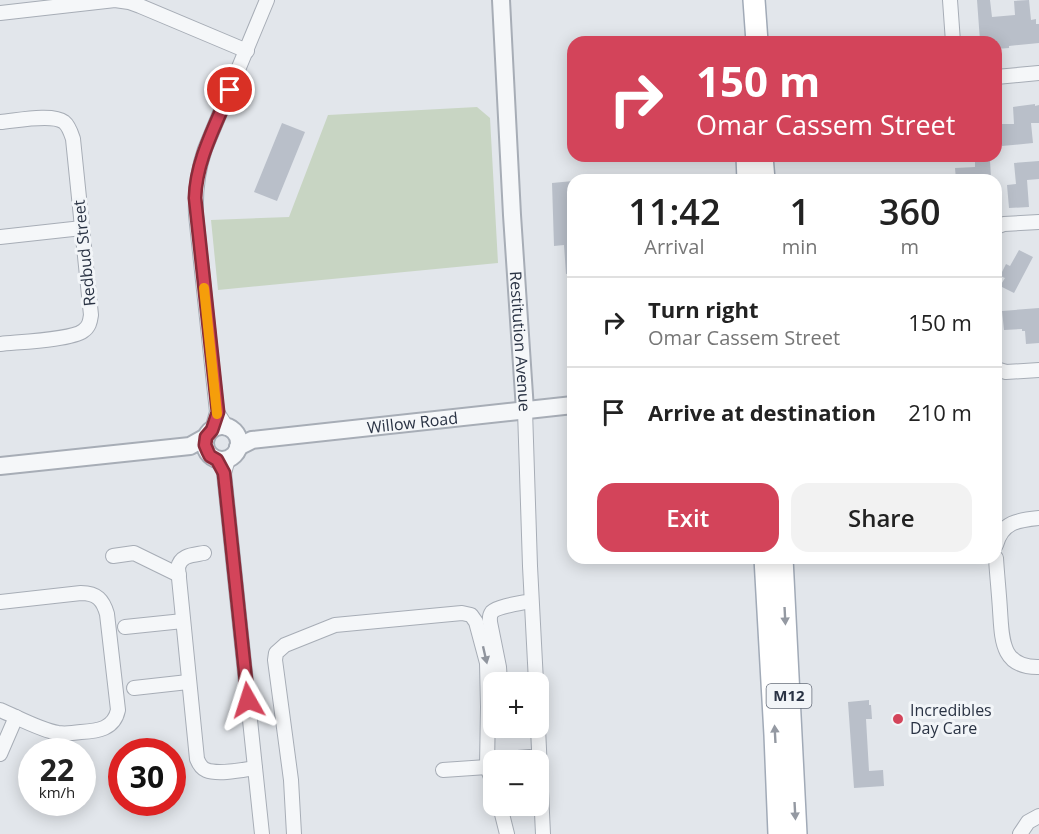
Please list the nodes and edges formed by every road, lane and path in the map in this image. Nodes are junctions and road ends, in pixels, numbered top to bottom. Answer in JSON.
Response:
{"nodes":[{"id":1,"x":267,"y":0,"type":"edge"},
{"id":2,"x":501,"y":0,"type":"edge"},
{"id":3,"x":740,"y":0,"type":"edge"},
{"id":4,"x":754,"y":0,"type":"edge"},
{"id":5,"x":951,"y":0,"type":"edge"},
{"id":6,"x":129,"y":1,"type":"edge"},
{"id":7,"x":0,"y":13,"type":"edge"},
{"id":8,"x":742,"y":36,"type":"edge"},
{"id":9,"x":757,"y":36,"type":"edge"},
{"id":10,"x":953,"y":36,"type":"edge"},
{"id":11,"x":247,"y":51,"type":"junction"},
{"id":12,"x":1039,"y":73,"type":"edge"},
{"id":13,"x":1002,"y":76,"type":"edge"},
{"id":14,"x":0,"y":122,"type":"edge"},
{"id":15,"x":1039,"y":222,"type":"edge"},
{"id":16,"x":1002,"y":225,"type":"edge"},
{"id":17,"x":82,"y":228,"type":"junction"},
{"id":18,"x":0,"y":237,"type":"edge"},
{"id":19,"x":0,"y":344,"type":"edge"},
{"id":20,"x":1039,"y":370,"type":"edge"},
{"id":21,"x":1002,"y":371,"type":"edge"},
{"id":22,"x":567,"y":406,"type":"edge"},
{"id":23,"x":525,"y":410,"type":"junction"},
{"id":24,"x":225,"y":446,"type":"junction"},
{"id":25,"x":0,"y":466,"type":"edge"},
{"id":26,"x":1039,"y":518,"type":"edge"},
{"id":27,"x":1002,"y":532,"type":"edge"},
{"id":28,"x":204,"y":553,"type":"dead end"},
{"id":29,"x":113,"y":556,"type":"dead end"},
{"id":30,"x":765,"y":564,"type":"edge"},
{"id":31,"x":782,"y":564,"type":"edge"},
{"id":32,"x":996,"y":564,"type":"edge"},
{"id":33,"x":179,"y":575,"type":"junction"},
{"id":34,"x":531,"y":601,"type":"junction"},
{"id":35,"x":0,"y":602,"type":"edge"},
{"id":36,"x":183,"y":621,"type":"junction"},
{"id":37,"x":125,"y":627,"type":"dead end"},
{"id":38,"x":1039,"y":667,"type":"edge"},
{"id":39,"x":499,"y":672,"type":"edge"},
{"id":40,"x":535,"y":672,"type":"edge"},
{"id":41,"x":188,"y":682,"type":"junction"},
{"id":42,"x":134,"y":688,"type":"dead end"},
{"id":43,"x":0,"y":710,"type":"edge"},
{"id":44,"x":16,"y":717,"type":"junction"},
{"id":45,"x":491,"y":750,"type":"edge"},
{"id":46,"x":0,"y":754,"type":"edge"},
{"id":47,"x":483,"y":766,"type":"edge"},
{"id":48,"x":255,"y":768,"type":"junction"},
{"id":49,"x":443,"y":770,"type":"dead end"},
{"id":50,"x":502,"y":816,"type":"edge"},
{"id":51,"x":542,"y":816,"type":"edge"},
{"id":52,"x":1039,"y":816,"type":"edge"},
{"id":53,"x":1022,"y":830,"type":"edge"},
{"id":54,"x":262,"y":834,"type":"edge"},
{"id":55,"x":294,"y":834,"type":"edge"},
{"id":56,"x":507,"y":834,"type":"edge"},
{"id":57,"x":543,"y":834,"type":"edge"},
{"id":58,"x":779,"y":834,"type":"edge"},
{"id":59,"x":796,"y":834,"type":"edge"}],
"edges":[{"from":1,"to":11,"type":"street"},
{"from":2,"to":23,"type":"street","name":"Restitution Avenue"},
{"from":3,"to":8,"type":"main road"},
{"from":4,"to":9,"type":"main road"},
{"from":5,"to":10,"type":"street"},
{"from":6,"to":7,"type":"street"},
{"from":6,"to":11,"type":"street"},
{"from":11,"to":24,"type":"street"},
{"from":12,"to":13,"type":"street"},
{"from":14,"to":17,"type":"street","name":"Redbud Street"},
{"from":15,"to":16,"type":"street"},
{"from":17,"to":18,"type":"street"},
{"from":17,"to":19,"type":"street","name":"Redbud Street"},
{"from":20,"to":21,"type":"street"},
{"from":22,"to":23,"type":"street","name":"Willow Road"},
{"from":23,"to":24,"type":"street","name":"Willow Road"},
{"from":23,"to":34,"type":"street","name":"Restitution Avenue"},
{"from":24,"to":25,"type":"street","name":"Willow Road"},
{"from":24,"to":48,"type":"street"},
{"from":26,"to":27,"type":"street"},
{"from":28,"to":33,"type":"street"},
{"from":29,"to":33,"type":"street"},
{"from":58,"to":30,"type":"main road","number":"M12","one_way":true},
{"from":31,"to":59,"type":"main road","number":"M12","one_way":true},
{"from":32,"to":38,"type":"street"},
{"from":33,"to":36,"type":"street"},
{"from":34,"to":39,"type":"street"},
{"from":34,"to":40,"type":"street","name":"Restitution Avenue"},
{"from":35,"to":44,"type":"street"},
{"from":36,"to":37,"type":"street"},
{"from":36,"to":41,"type":"street"},
{"from":41,"to":42,"type":"street"},
{"from":41,"to":48,"type":"street"},
{"from":43,"to":44,"type":"street"},
{"from":44,"to":46,"type":"street"},
{"from":55,"to":45,"type":"street","one_way":true},
{"from":47,"to":49,"type":"street"},
{"from":48,"to":54,"type":"street"},
{"from":50,"to":56,"type":"street"},
{"from":51,"to":57,"type":"street"},
{"from":52,"to":53,"type":"street"}]}
